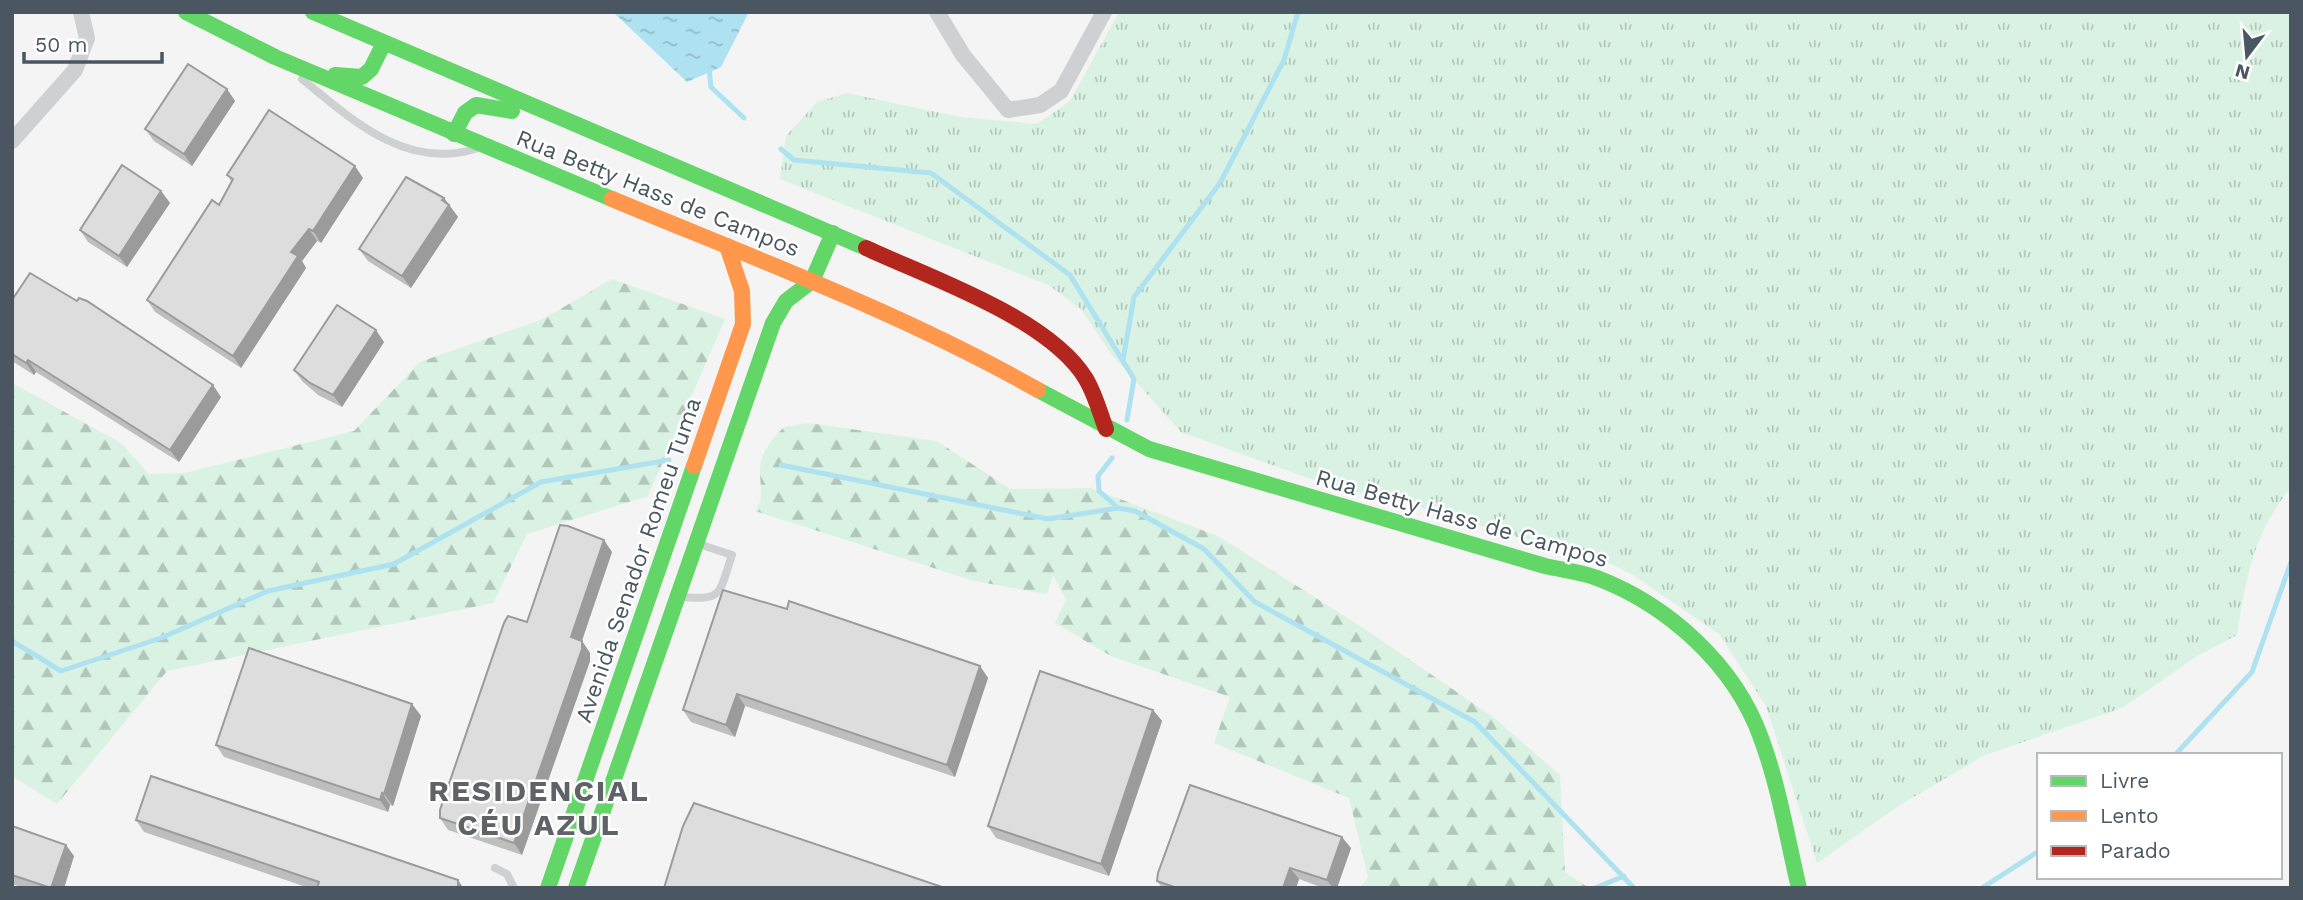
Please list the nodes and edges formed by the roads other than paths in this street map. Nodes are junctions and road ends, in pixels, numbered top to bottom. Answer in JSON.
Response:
{"nodes":[{"id":1,"x":81,"y":12,"type":"edge"},
{"id":2,"x":186,"y":12,"type":"edge"},
{"id":3,"x":313,"y":12,"type":"edge"},
{"id":4,"x":937,"y":12,"type":"edge"},
{"id":5,"x":1104,"y":12,"type":"edge"},
{"id":6,"x":384,"y":43,"type":"junction"},
{"id":7,"x":275,"y":57,"type":"junction"},
{"id":8,"x":454,"y":134,"type":"junction"},
{"id":9,"x":603,"y":137,"type":"junction"},
{"id":10,"x":12,"y":141,"type":"edge"},
{"id":11,"x":484,"y":146,"type":"junction"},
{"id":12,"x":833,"y":233,"type":"junction"},
{"id":13,"x":727,"y":246,"type":"junction"},
{"id":14,"x":812,"y":281,"type":"junction"},
{"id":15,"x":1106,"y":429,"type":"junction"},
{"id":16,"x":696,"y":543,"type":"junction"},
{"id":17,"x":677,"y":597,"type":"junction"},
{"id":18,"x":495,"y":868,"type":"dead end"},
{"id":19,"x":514,"y":888,"type":"edge"},
{"id":20,"x":548,"y":888,"type":"edge"},
{"id":21,"x":576,"y":888,"type":"edge"},
{"id":22,"x":1799,"y":888,"type":"edge"}],
"edges":[{"from":1,"to":10,"type":"street"},
{"from":2,"to":7,"type":"street","name":"Rua Betty Hass de Campos"},
{"from":3,"to":6,"type":"street","name":"Rua Betty Hass de Campos"},
{"from":4,"to":5,"type":"street"},
{"from":6,"to":7,"type":"street"},
{"from":6,"to":9,"type":"street","name":"Rua Betty Hass de Campos"},
{"from":7,"to":8,"type":"street","name":"Rua Betty Hass de Campos"},
{"from":7,"to":11,"type":"lane"},
{"from":8,"to":9,"type":"street"},
{"from":8,"to":11,"type":"street","name":"Rua Betty Hass de Campos"},
{"from":9,"to":12,"type":"street","name":"Rua Betty Hass de Campos"},
{"from":11,"to":13,"type":"street","name":"Rua Betty Hass de Campos"},
{"from":12,"to":14,"type":"street"},
{"from":12,"to":15,"type":"street","name":"Rua Betty Hass de Campos"},
{"from":13,"to":14,"type":"street","name":"Rua Betty Hass de Campos"},
{"from":13,"to":20,"type":"street","name":"Avenida Senador Romeu Tuma"},
{"from":14,"to":15,"type":"street","name":"Rua Betty Hass de Campos"},
{"from":14,"to":16,"type":"street"},
{"from":15,"to":22,"type":"street","name":"Rua Betty Hass de Campos"},
{"from":16,"to":17,"type":"street"},
{"from":16,"to":17,"type":"lane"},
{"from":17,"to":21,"type":"street"},
{"from":18,"to":19,"type":"lane"}]}
